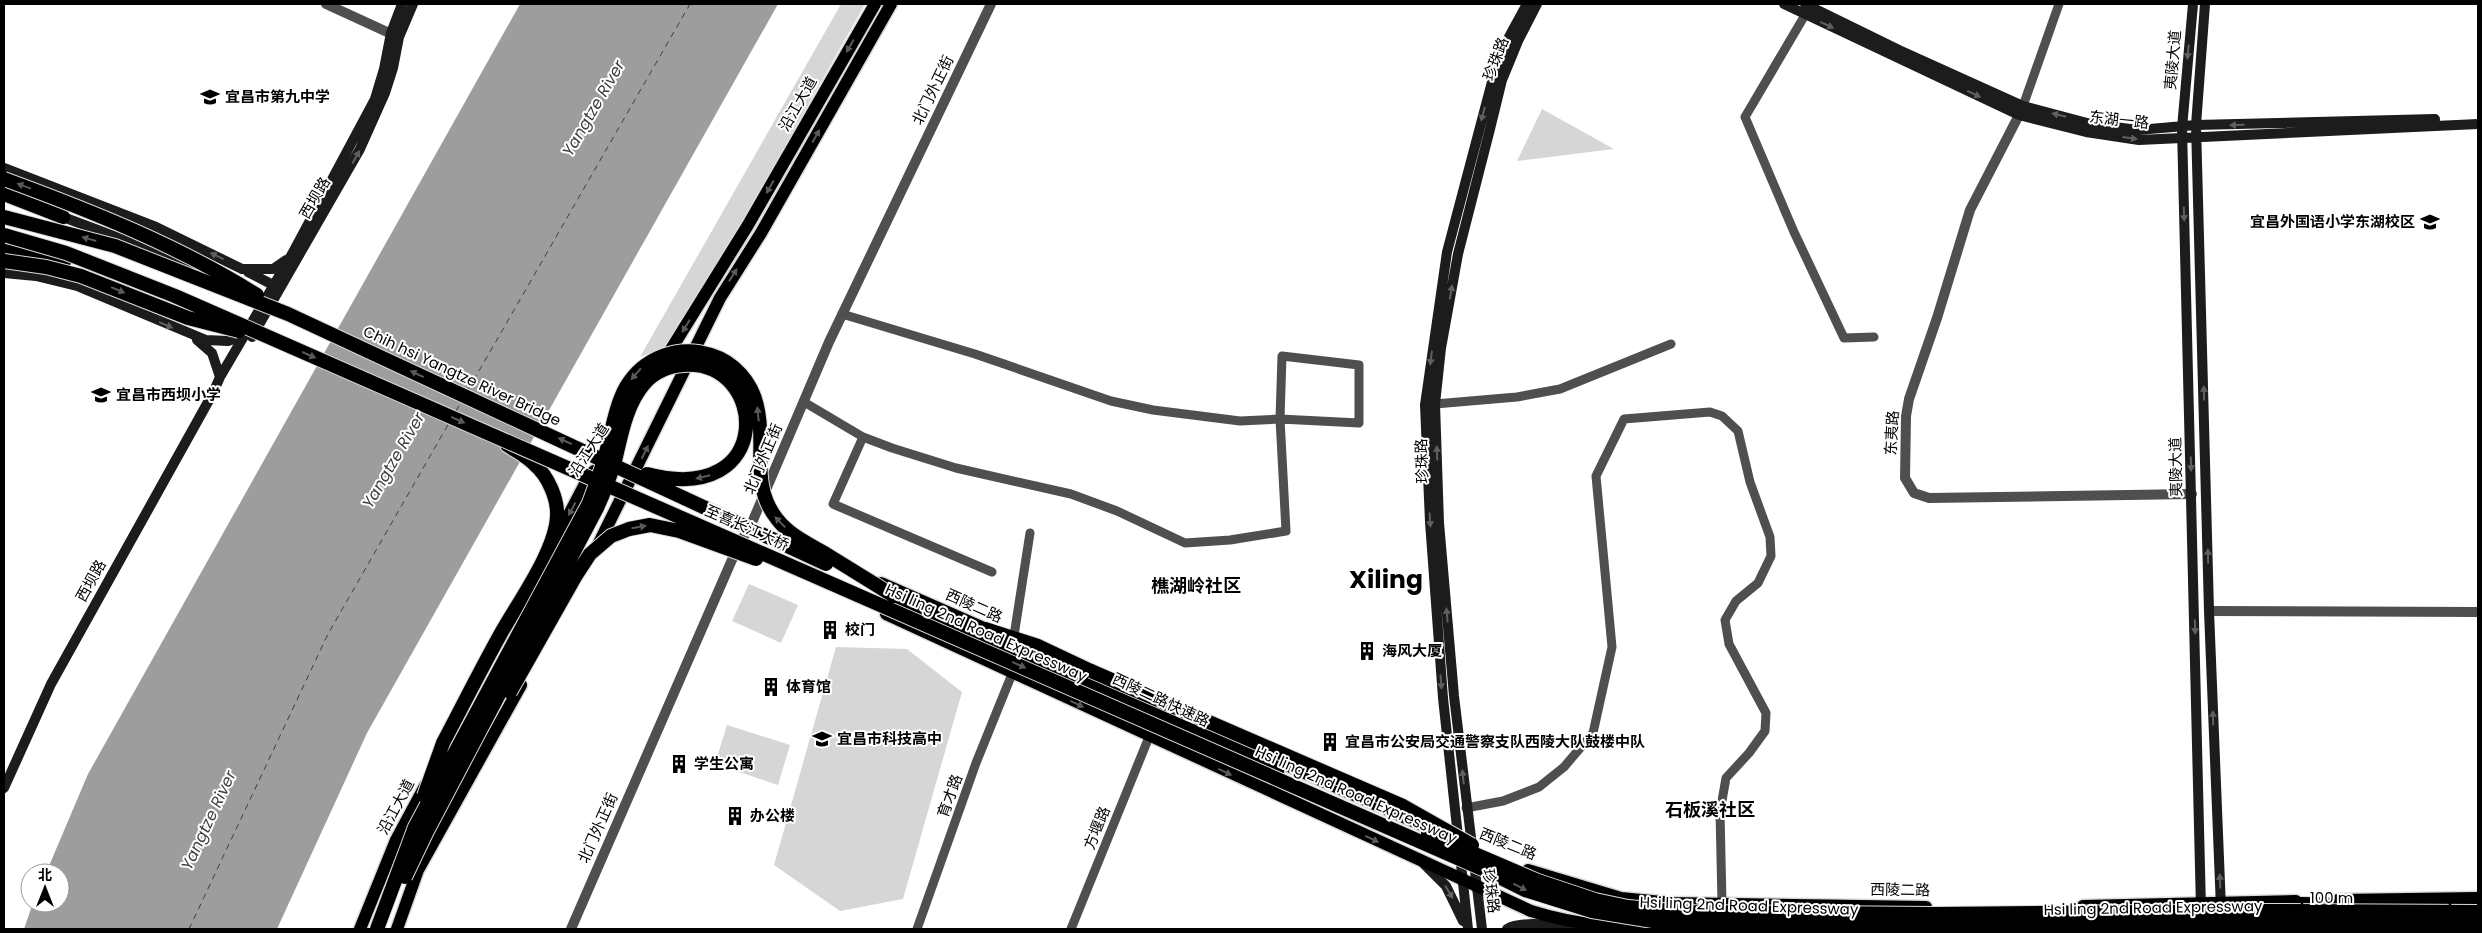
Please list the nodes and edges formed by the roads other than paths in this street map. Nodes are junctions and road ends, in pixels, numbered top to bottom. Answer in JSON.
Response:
{"nodes":[{"id":1,"x":326,"y":4,"type":"edge"},
{"id":2,"x":402,"y":4,"type":"edge"},
{"id":3,"x":412,"y":4,"type":"edge"},
{"id":4,"x":874,"y":4,"type":"edge"},
{"id":5,"x":891,"y":4,"type":"edge"},
{"id":6,"x":991,"y":4,"type":"edge"},
{"id":7,"x":1527,"y":4,"type":"edge"},
{"id":8,"x":1537,"y":4,"type":"edge"},
{"id":9,"x":1784,"y":4,"type":"edge"},
{"id":10,"x":2059,"y":4,"type":"edge"},
{"id":11,"x":2193,"y":4,"type":"edge"},
{"id":12,"x":2205,"y":4,"type":"edge"},
{"id":13,"x":1808,"y":7,"type":"edge"},
{"id":14,"x":395,"y":35,"type":"junction"},
{"id":15,"x":2021,"y":111,"type":"junction"},
{"id":16,"x":2478,"y":117,"type":"edge"},
{"id":17,"x":2478,"y":124,"type":"edge"},
{"id":18,"x":2197,"y":131,"type":"junction"},
{"id":19,"x":2182,"y":132,"type":"junction"},
{"id":20,"x":4,"y":168,"type":"edge"},
{"id":21,"x":4,"y":179,"type":"edge"},
{"id":22,"x":4,"y":194,"type":"edge"},
{"id":23,"x":4,"y":217,"type":"edge"},
{"id":24,"x":63,"y":217,"type":"joint"},
{"id":25,"x":4,"y":235,"type":"edge"},
{"id":26,"x":4,"y":251,"type":"edge"},
{"id":27,"x":292,"y":254,"type":"junction"},
{"id":28,"x":65,"y":260,"type":"joint"},
{"id":29,"x":4,"y":262,"type":"edge"},
{"id":30,"x":242,"y":269,"type":"junction"},
{"id":31,"x":4,"y":273,"type":"edge"},
{"id":32,"x":277,"y":287,"type":"junction"},
{"id":33,"x":271,"y":298,"type":"junction"},
{"id":34,"x":288,"y":314,"type":"junction"},
{"id":35,"x":842,"y":314,"type":"junction"},
{"id":36,"x":250,"y":331,"type":"junction"},
{"id":37,"x":190,"y":335,"type":"junction"},
{"id":38,"x":1874,"y":337,"type":"dead end"},
{"id":39,"x":276,"y":340,"type":"junction"},
{"id":40,"x":1671,"y":344,"type":"dead end"},
{"id":41,"x":220,"y":377,"type":"junction"},
{"id":42,"x":213,"y":393,"type":"junction"},
{"id":43,"x":804,"y":402,"type":"junction"},
{"id":44,"x":1435,"y":404,"type":"junction"},
{"id":45,"x":1280,"y":419,"type":"junction"},
{"id":46,"x":490,"y":434,"type":"junction"},
{"id":47,"x":863,"y":437,"type":"junction"},
{"id":48,"x":604,"y":458,"type":"junction"},
{"id":49,"x":616,"y":466,"type":"junction"},
{"id":50,"x":636,"y":470,"type":"junction"},
{"id":51,"x":586,"y":482,"type":"junction"},
{"id":52,"x":2192,"y":494,"type":"junction"},
{"id":53,"x":622,"y":496,"type":"junction"},
{"id":54,"x":751,"y":524,"type":"junction"},
{"id":55,"x":1030,"y":533,"type":"dead end"},
{"id":56,"x":738,"y":546,"type":"junction"},
{"id":57,"x":992,"y":572,"type":"dead end"},
{"id":58,"x":846,"y":589,"type":"junction"},
{"id":59,"x":894,"y":596,"type":"junction"},
{"id":60,"x":2209,"y":611,"type":"junction"},
{"id":61,"x":2478,"y":612,"type":"edge"},
{"id":62,"x":985,"y":629,"type":"joint"},
{"id":63,"x":1013,"y":640,"type":"junction"},
{"id":64,"x":1012,"y":674,"type":"junction"},
{"id":65,"x":1149,"y":736,"type":"junction"},
{"id":66,"x":4,"y":788,"type":"edge"},
{"id":67,"x":1466,"y":808,"type":"junction"},
{"id":68,"x":420,"y":830,"type":"junction"},
{"id":69,"x":1458,"y":841,"type":"junction"},
{"id":70,"x":1470,"y":846,"type":"junction"},
{"id":71,"x":1421,"y":862,"type":"junction"},
{"id":72,"x":1509,"y":868,"type":"junction"},
{"id":73,"x":1462,"y":881,"type":"junction"},
{"id":74,"x":1475,"y":886,"type":"junction"},
{"id":75,"x":2478,"y":898,"type":"edge"},
{"id":76,"x":2220,"y":902,"type":"junction"},
{"id":77,"x":1722,"y":903,"type":"junction"},
{"id":78,"x":2201,"y":903,"type":"junction"},
{"id":79,"x":2478,"y":906,"type":"edge"},
{"id":80,"x":2265,"y":911,"type":"junction"},
{"id":81,"x":2478,"y":912,"type":"edge"},
{"id":82,"x":2478,"y":924,"type":"edge"},
{"id":83,"x":1606,"y":928,"type":"junction"},
{"id":84,"x":360,"y":929,"type":"edge"},
{"id":85,"x":376,"y":929,"type":"edge"},
{"id":86,"x":385,"y":929,"type":"edge"},
{"id":87,"x":397,"y":929,"type":"edge"},
{"id":88,"x":571,"y":929,"type":"edge"},
{"id":89,"x":917,"y":929,"type":"edge"},
{"id":90,"x":1071,"y":929,"type":"edge"},
{"id":91,"x":1467,"y":929,"type":"edge"},
{"id":92,"x":1482,"y":929,"type":"edge"},
{"id":93,"x":1507,"y":929,"type":"edge"},
{"id":94,"x":1698,"y":929,"type":"edge"},
{"id":95,"x":2202,"y":929,"type":"edge"},
{"id":96,"x":2221,"y":929,"type":"edge"}],
"edges":[{"from":1,"to":14,"type":"street"},
{"from":2,"to":14,"type":"main road","name":"西坝路"},
{"from":3,"to":14,"type":"main road","name":"西坝路"},
{"from":4,"to":48,"type":"main road","name":"沿江大道","one_way":true},
{"from":50,"to":5,"type":"main road","name":"沿江大道","one_way":true},
{"from":6,"to":35,"type":"street","name":"北门外正街"},
{"from":7,"to":69,"type":"main road","name":"珍珠路","one_way":true},
{"from":44,"to":8,"type":"main road","name":"珍珠路","one_way":true},
{"from":9,"to":13,"type":"main road"},
{"from":10,"to":15,"type":"street"},
{"from":11,"to":19,"type":"main road","name":"夷陵大道","one_way":true},
{"from":12,"to":18,"type":"main road","name":"夷陵大道"},
{"from":13,"to":15,"type":"main road"},
{"from":13,"to":38,"type":"street"},
{"from":14,"to":27,"type":"main road","name":"西坝路"},
{"from":32,"to":14,"type":"main road","name":"西坝路","one_way":true},
{"from":15,"to":19,"type":"main road"},
{"from":15,"to":52,"type":"street","name":"东夷路"},
{"from":16,"to":18,"type":"main road","one_way":true},
{"from":17,"to":18,"type":"main road"},
{"from":18,"to":19,"type":"main road"},
{"from":60,"to":18,"type":"main road","name":"夷陵大道","one_way":true},
{"from":19,"to":52,"type":"main road","name":"夷陵大道","one_way":true},
{"from":30,"to":20,"type":"main road","one_way":true},
{"from":34,"to":21,"type":"highway","one_way":true,"bridge":true},
{"from":22,"to":24,"type":"highway"},
{"from":34,"to":23,"type":"highway","name":"Chih hsi Yangtze River Bridge","one_way":true,"bridge":true},
{"from":24,"to":33,"type":"main road"},
{"from":25,"to":39,"type":"highway","bridge":true},
{"from":26,"to":28,"type":"highway"},
{"from":27,"to":30,"type":"main road"},
{"from":27,"to":32,"type":"main road","name":"西坝路"},
{"from":28,"to":36,"type":"main road"},
{"from":29,"to":39,"type":"highway","one_way":true,"bridge":true},
{"from":30,"to":32,"type":"main road"},
{"from":31,"to":37,"type":"main road","one_way":true},
{"from":32,"to":33,"type":"main road","name":"西坝路"},
{"from":33,"to":36,"type":"main road","name":"西坝路"},
{"from":49,"to":34,"type":"highway","name":"Chih hsi Yangtze River Bridge","one_way":true,"bridge":true},
{"from":35,"to":43,"type":"street","name":"北门外正街"},
{"from":35,"to":45,"type":"street"},
{"from":36,"to":37,"type":"main road"},
{"from":36,"to":41,"type":"main road","name":"西坝路"},
{"from":36,"to":42,"type":"main road","name":"西坝路"},
{"from":37,"to":41,"type":"main road"},
{"from":39,"to":46,"type":"highway","one_way":true,"bridge":true},
{"from":40,"to":44,"type":"street"},
{"from":41,"to":42,"type":"main road","name":"西坝路"},
{"from":42,"to":66,"type":"main road","name":"西坝路"},
{"from":43,"to":47,"type":"street"},
{"from":43,"to":54,"type":"street","name":"北门外正街"},
{"from":67,"to":44,"type":"main road","name":"珍珠路","one_way":true},
{"from":45,"to":45,"type":"street"},
{"from":45,"to":47,"type":"street"},
{"from":46,"to":58,"type":"highway","bridge":true},
{"from":46,"to":68,"type":"highway","bridge":true},
{"from":47,"to":57,"type":"street"},
{"from":48,"to":50,"type":"main road","name":"西陵二路"},
{"from":48,"to":51,"type":"main road","name":"沿江大道"},
{"from":49,"to":59,"type":"highway","name":"Chih hsi Yangtze River Bridge","bridge":true},
{"from":68,"to":49,"type":"highway","one_way":true,"bridge":true},
{"from":50,"to":53,"type":"main road","name":"沿江大道"},
{"from":50,"to":54,"type":"main road","name":"西陵二路"},
{"from":51,"to":53,"type":"main road"},
{"from":51,"to":84,"type":"main road","name":"沿江大道","one_way":true},
{"from":52,"to":78,"type":"main road","name":"夷陵大道","one_way":true},
{"from":53,"to":56,"type":"main road"},
{"from":53,"to":87,"type":"main road","name":"沿江大道"},
{"from":54,"to":56,"type":"street","name":"北门外正街"},
{"from":54,"to":62,"type":"main road","name":"西陵二路"},
{"from":55,"to":63,"type":"street"},
{"from":56,"to":64,"type":"main road"},
{"from":56,"to":88,"type":"street","name":"北门外正街"},
{"from":68,"to":58,"type":"highway","one_way":true,"bridge":true},
{"from":58,"to":82,"type":"highway","name":"Hsi ling 2nd Road Expressway","one_way":true,"bridge":true},
{"from":59,"to":68,"type":"highway","one_way":true,"bridge":true},
{"from":59,"to":72,"type":"highway","name":"西陵二路快速路","bridge":true},
{"from":60,"to":61,"type":"street"},
{"from":76,"to":60,"type":"main road","name":"夷陵大道","one_way":true},
{"from":62,"to":63,"type":"highway"},
{"from":63,"to":69,"type":"main road","name":"西陵二路"},
{"from":63,"to":72,"type":"highway","bridge":true},
{"from":64,"to":65,"type":"main road","one_way":true},
{"from":64,"to":89,"type":"street","name":"育才路"},
{"from":65,"to":71,"type":"main road","one_way":true},
{"from":65,"to":90,"type":"street","name":"方堰路"},
{"from":67,"to":70,"type":"main road","name":"珍珠路"},
{"from":67,"to":77,"type":"street"},
{"from":68,"to":85,"type":"highway","bridge":true},
{"from":68,"to":86,"type":"highway","bridge":true},
{"from":69,"to":70,"type":"main road","name":"西陵二路"},
{"from":69,"to":73,"type":"main road","name":"珍珠路"},
{"from":70,"to":74,"type":"main road","name":"珍珠路"},
{"from":70,"to":77,"type":"main road","name":"西陵二路"},
{"from":71,"to":73,"type":"main road"},
{"from":71,"to":91,"type":"main road","one_way":true},
{"from":72,"to":80,"type":"highway","name":"Hsi ling 2nd Road Expressway","bridge":true},
{"from":73,"to":74,"type":"main road"},
{"from":73,"to":91,"type":"main road","name":"珍珠路"},
{"from":74,"to":83,"type":"main road"},
{"from":74,"to":92,"type":"main road","name":"珍珠路"},
{"from":75,"to":76,"type":"main road","name":"西陵二路"},
{"from":76,"to":78,"type":"main road","name":"西陵二路"},
{"from":76,"to":96,"type":"main road","name":"夷陵大道"},
{"from":77,"to":78,"type":"main road","name":"西陵二路"},
{"from":78,"to":95,"type":"main road","name":"夷陵大道"},
{"from":79,"to":80,"type":"highway","bridge":true},
{"from":80,"to":81,"type":"highway","name":"Hsi ling 2nd Road Expressway","bridge":true},
{"from":83,"to":93,"type":"main road"},
{"from":83,"to":94,"type":"main road"}]}
